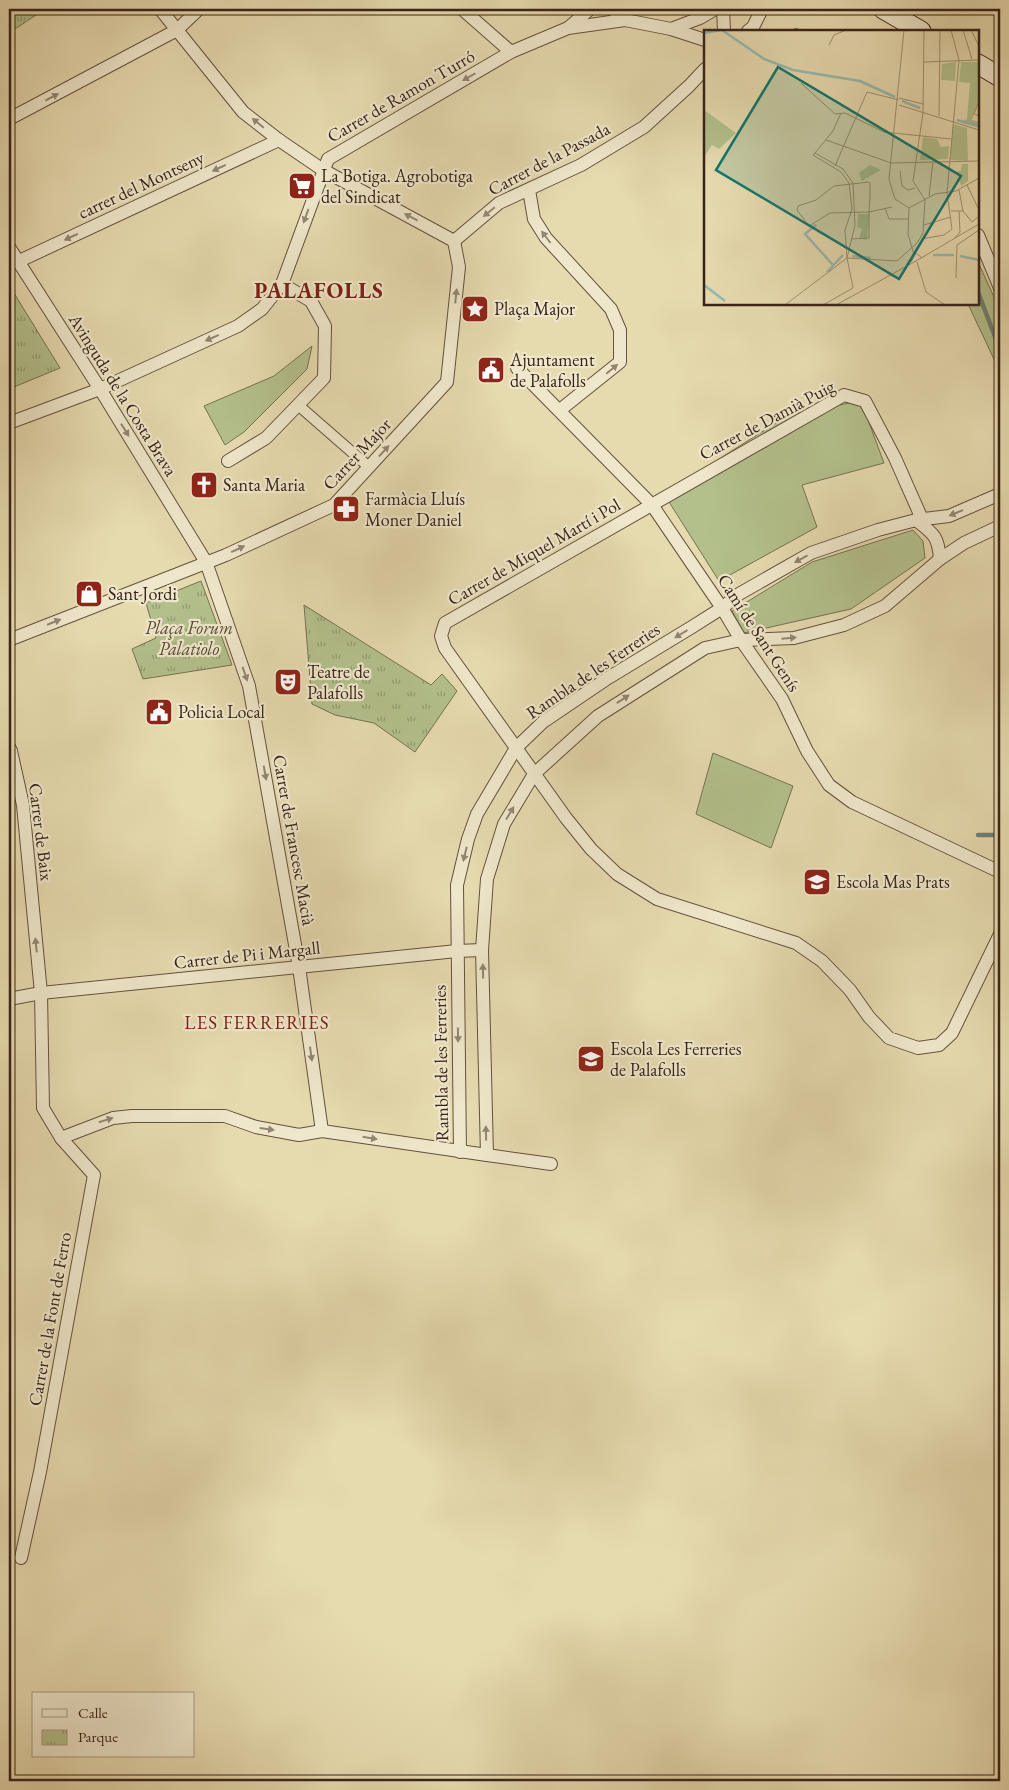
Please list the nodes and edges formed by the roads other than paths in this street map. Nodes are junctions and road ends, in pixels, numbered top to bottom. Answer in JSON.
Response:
{"nodes":[{"id":1,"x":160,"y":9,"type":"edge"},
{"id":2,"x":199,"y":9,"type":"edge"},
{"id":3,"x":462,"y":9,"type":"edge"},
{"id":4,"x":590,"y":9,"type":"edge"},
{"id":5,"x":612,"y":9,"type":"edge"},
{"id":6,"x":715,"y":9,"type":"edge"},
{"id":7,"x":723,"y":9,"type":"edge"},
{"id":8,"x":762,"y":9,"type":"edge"},
{"id":9,"x":883,"y":9,"type":"edge"},
{"id":10,"x":625,"y":20,"type":"junction"},
{"id":11,"x":568,"y":28,"type":"junction"},
{"id":12,"x":671,"y":29,"type":"junction"},
{"id":13,"x":177,"y":30,"type":"junction"},
{"id":14,"x":724,"y":30,"type":"edge"},
{"id":15,"x":752,"y":30,"type":"edge"},
{"id":16,"x":920,"y":30,"type":"edge"},
{"id":17,"x":704,"y":40,"type":"edge"},
{"id":18,"x":511,"y":52,"type":"junction"},
{"id":19,"x":979,"y":65,"type":"edge"},
{"id":20,"x":704,"y":70,"type":"edge"},
{"id":21,"x":1000,"y":77,"type":"edge"},
{"id":22,"x":9,"y":120,"type":"edge"},
{"id":23,"x":279,"y":140,"type":"junction"},
{"id":24,"x":323,"y":170,"type":"junction"},
{"id":25,"x":529,"y":190,"type":"junction"},
{"id":26,"x":979,"y":237,"type":"edge"},
{"id":27,"x":454,"y":241,"type":"junction"},
{"id":28,"x":9,"y":247,"type":"edge"},
{"id":29,"x":18,"y":262,"type":"junction"},
{"id":30,"x":282,"y":284,"type":"junction"},
{"id":31,"x":1000,"y":288,"type":"edge"},
{"id":32,"x":517,"y":368,"type":"dead end"},
{"id":33,"x":100,"y":389,"type":"junction"},
{"id":34,"x":298,"y":405,"type":"junction"},
{"id":35,"x":560,"y":410,"type":"junction"},
{"id":36,"x":9,"y":423,"type":"edge"},
{"id":37,"x":228,"y":461,"type":"dead end"},
{"id":38,"x":369,"y":467,"type":"junction"},
{"id":39,"x":1000,"y":494,"type":"edge"},
{"id":40,"x":652,"y":504,"type":"junction"},
{"id":41,"x":919,"y":519,"type":"junction"},
{"id":42,"x":1000,"y":526,"type":"edge"},
{"id":43,"x":940,"y":560,"type":"junction"},
{"id":44,"x":206,"y":562,"type":"junction"},
{"id":45,"x":722,"y":608,"type":"junction"},
{"id":46,"x":9,"y":640,"type":"edge"},
{"id":47,"x":740,"y":640,"type":"junction"},
{"id":48,"x":9,"y":747,"type":"edge"},
{"id":49,"x":516,"y":748,"type":"junction"},
{"id":50,"x":534,"y":774,"type":"junction"},
{"id":51,"x":1000,"y":872,"type":"edge"},
{"id":52,"x":1000,"y":934,"type":"edge"},
{"id":53,"x":482,"y":950,"type":"junction"},
{"id":54,"x":457,"y":951,"type":"junction"},
{"id":55,"x":299,"y":967,"type":"junction"},
{"id":56,"x":42,"y":993,"type":"junction"},
{"id":57,"x":9,"y":999,"type":"edge"},
{"id":58,"x":322,"y":1131,"type":"junction"},
{"id":59,"x":61,"y":1138,"type":"junction"},
{"id":60,"x":460,"y":1152,"type":"junction"},
{"id":61,"x":487,"y":1155,"type":"junction"},
{"id":62,"x":551,"y":1164,"type":"dead end"},
{"id":63,"x":94,"y":1175,"type":"joint"},
{"id":64,"x":21,"y":1558,"type":"dead end"}],
"edges":[{"from":1,"to":13,"type":"street"},
{"from":2,"to":13,"type":"street"},
{"from":3,"to":18,"type":"street"},
{"from":4,"to":11,"type":"street","name":"Carrer de Ramon Turró"},
{"from":5,"to":10,"type":"street"},
{"from":6,"to":12,"type":"street"},
{"from":7,"to":14,"type":"street"},
{"from":8,"to":15,"type":"street"},
{"from":9,"to":16,"type":"main road"},
{"from":10,"to":11,"type":"street","name":"Carrer de Ramon Turró"},
{"from":10,"to":12,"type":"street","name":"Carrer de Ramon Turró"},
{"from":11,"to":18,"type":"street","name":"Carrer de Ramon Turró"},
{"from":12,"to":17,"type":"street","name":"Carrer de Ramon Turró"},
{"from":22,"to":13,"type":"street","one_way":true},
{"from":23,"to":13,"type":"street","one_way":true},
{"from":18,"to":24,"type":"street","name":"Carrer de Ramon Turró","one_way":true},
{"from":19,"to":21,"type":"main road"},
{"from":20,"to":25,"type":"street","name":"Carrer de la Passada"},
{"from":23,"to":24,"type":"street"},
{"from":23,"to":29,"type":"street","name":"carrer del Montseny","one_way":true},
{"from":27,"to":24,"type":"street","one_way":true},
{"from":24,"to":30,"type":"street","name":"Carrer de Ramon Turró","one_way":true},
{"from":25,"to":27,"type":"street","name":"Carrer de la Passada","one_way":true},
{"from":35,"to":25,"type":"street","one_way":true},
{"from":26,"to":31,"type":"street"},
{"from":38,"to":27,"type":"street","name":"Carrer Major","one_way":true},
{"from":28,"to":29,"type":"street","name":"Avinguda de la Costa Brava"},
{"from":29,"to":33,"type":"street","name":"Avinguda de la Costa Brava"},
{"from":30,"to":33,"type":"street","name":"Carrer de Ramon Turró","one_way":true},
{"from":30,"to":34,"type":"street"},
{"from":32,"to":35,"type":"street","name":"Camí de Sant Genís"},
{"from":33,"to":36,"type":"street","name":"Carrer de Ramon Turró"},
{"from":33,"to":44,"type":"street","name":"Avinguda de la Costa Brava","one_way":true},
{"from":34,"to":37,"type":"street"},
{"from":34,"to":38,"type":"street"},
{"from":35,"to":40,"type":"street","name":"Camí de Sant Genís"},
{"from":44,"to":38,"type":"street","name":"Carrer Major","one_way":true},
{"from":39,"to":41,"type":"street","name":"Rambla de les Ferreries","one_way":true},
{"from":40,"to":41,"type":"street","name":"Carrer de Damià Puig"},
{"from":40,"to":45,"type":"street","name":"Camí de Sant Genís"},
{"from":40,"to":49,"type":"street","name":"Carrer de Miquel Martí i Pol"},
{"from":41,"to":43,"type":"street"},
{"from":41,"to":45,"type":"street","name":"Rambla de les Ferreries","one_way":true},
{"from":42,"to":43,"type":"street"},
{"from":47,"to":43,"type":"street","one_way":true},
{"from":46,"to":44,"type":"street","name":"Carrer Major","one_way":true},
{"from":44,"to":55,"type":"street","name":"Carrer de Francesc Macià","one_way":true},
{"from":45,"to":47,"type":"street","name":"Camí de Sant Genís"},
{"from":45,"to":49,"type":"street","name":"Rambla de les Ferreries","one_way":true},
{"from":50,"to":47,"type":"street","one_way":true},
{"from":47,"to":51,"type":"street","name":"Camí de Sant Genís"},
{"from":56,"to":48,"type":"street","name":"Carrer de Baix","one_way":true},
{"from":49,"to":50,"type":"street"},
{"from":49,"to":54,"type":"street","name":"Rambla de les Ferreries","one_way":true},
{"from":50,"to":52,"type":"street"},
{"from":53,"to":50,"type":"street","one_way":true},
{"from":53,"to":54,"type":"street","name":"Carrer de Pi i Margall"},
{"from":61,"to":53,"type":"street","one_way":true},
{"from":54,"to":55,"type":"street","name":"Carrer de Pi i Margall"},
{"from":54,"to":60,"type":"street","name":"Rambla de les Ferreries","one_way":true},
{"from":55,"to":56,"type":"street","name":"Carrer de Pi i Margall"},
{"from":55,"to":58,"type":"street","name":"Carrer de Francesc Macià","one_way":true},
{"from":56,"to":57,"type":"street","name":"Carrer de Pi i Margall"},
{"from":56,"to":59,"type":"street","name":"Carrer de Baix"},
{"from":59,"to":58,"type":"street","one_way":true},
{"from":58,"to":60,"type":"street","one_way":true},
{"from":59,"to":63,"type":"street","name":"Carrer de Baix"},
{"from":60,"to":61,"type":"street","name":"Rambla de les Ferreries"},
{"from":61,"to":62,"type":"street","name":"Rambla de les Ferreries"},
{"from":63,"to":64,"type":"street","name":"Carrer de la Font de Ferro"}]}
